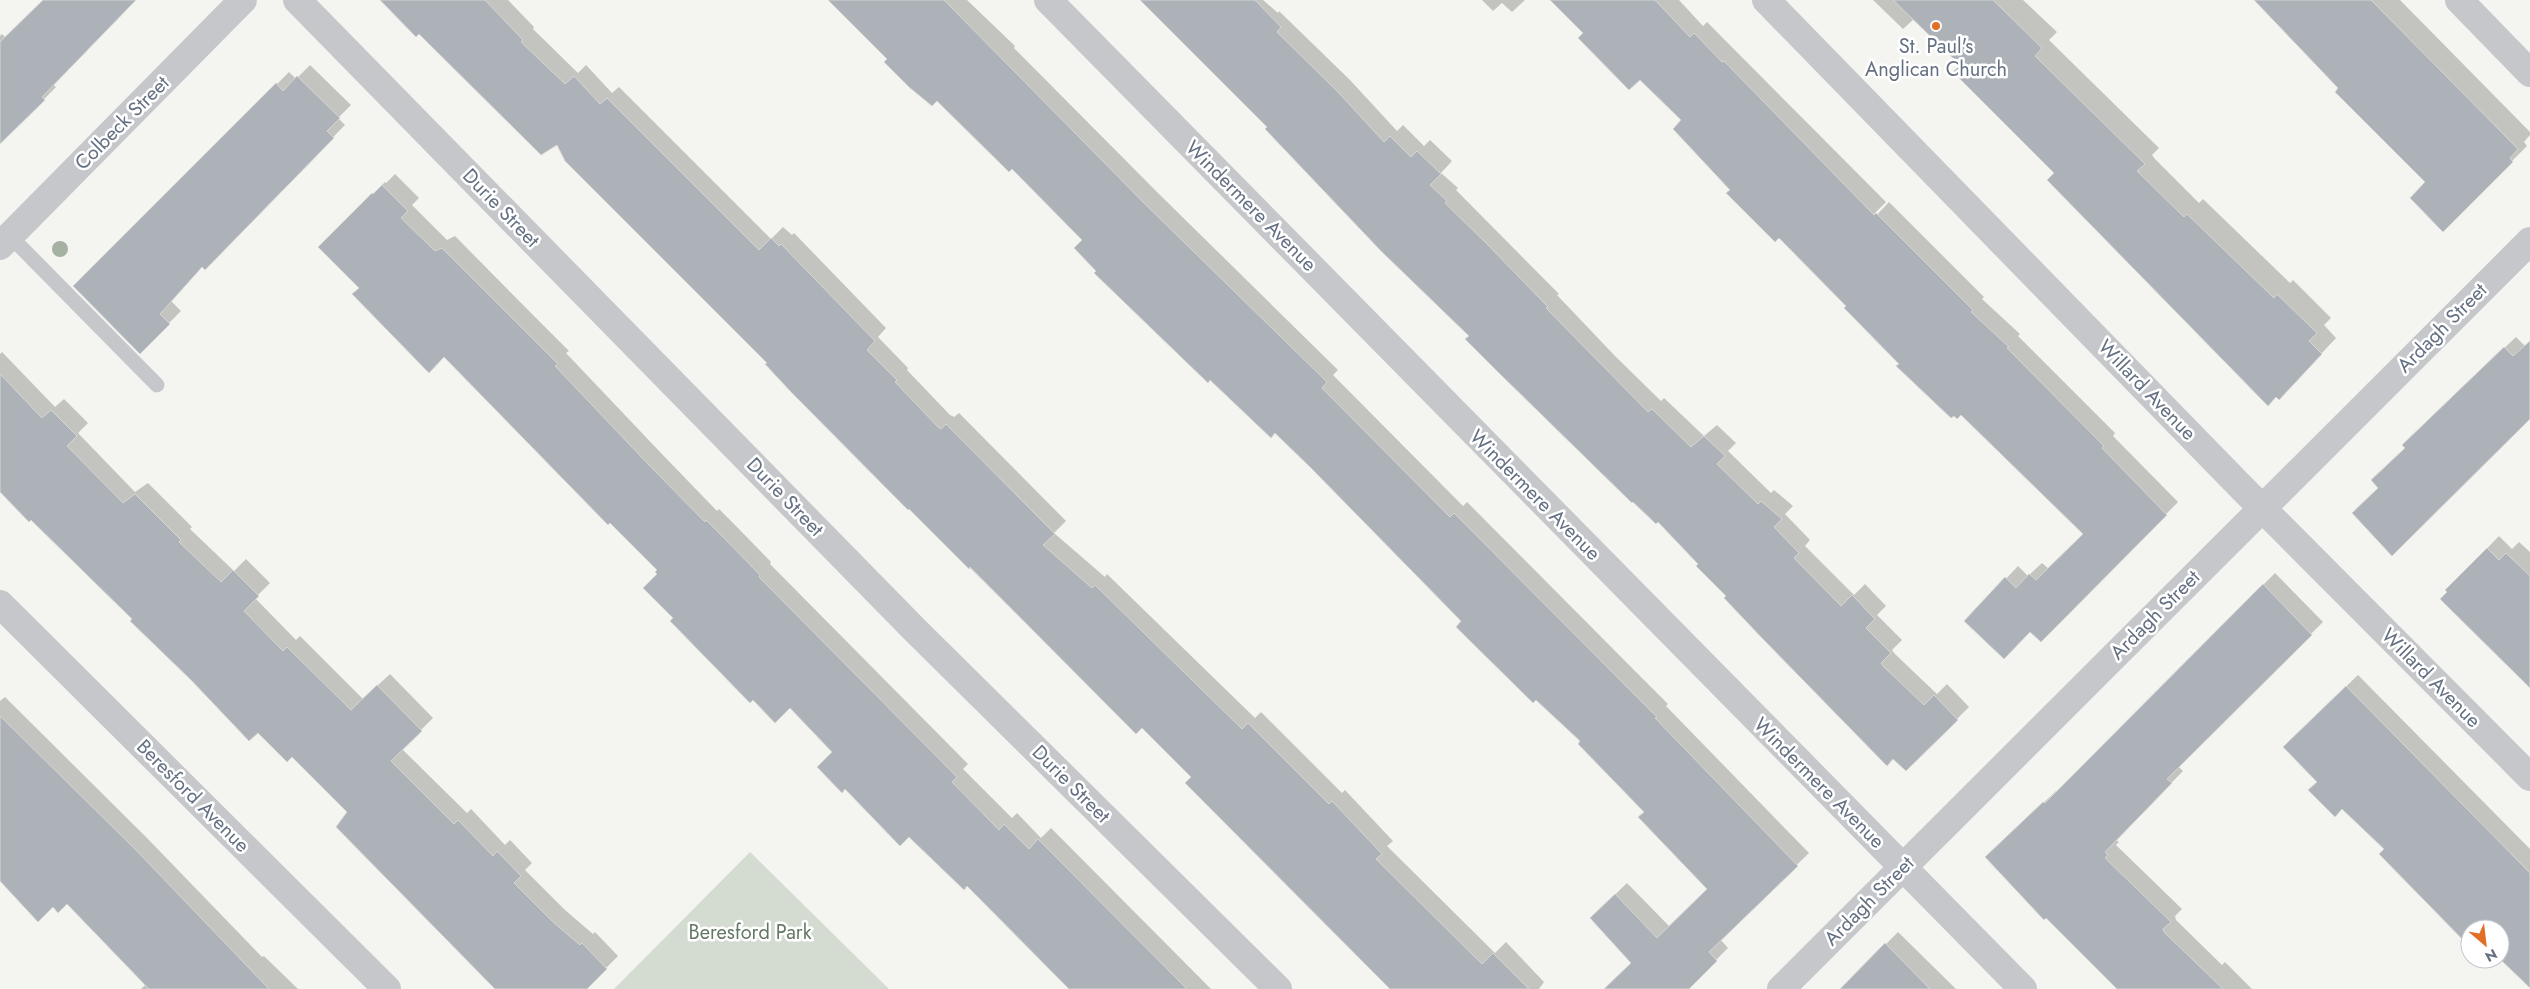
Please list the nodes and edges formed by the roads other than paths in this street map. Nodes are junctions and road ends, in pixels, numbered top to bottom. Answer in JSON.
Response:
{"nodes":[{"id":1,"x":244,"y":0,"type":"edge"},
{"id":2,"x":297,"y":0,"type":"edge"},
{"id":3,"x":1048,"y":0,"type":"edge"},
{"id":4,"x":1766,"y":0,"type":"edge"},
{"id":5,"x":2460,"y":0,"type":"edge"},
{"id":6,"x":2530,"y":73,"type":"edge"},
{"id":7,"x":5,"y":241,"type":"edge"},
{"id":8,"x":2530,"y":241,"type":"edge"},
{"id":9,"x":158,"y":385,"type":"dead end"},
{"id":10,"x":2262,"y":508,"type":"junction"},
{"id":11,"x":0,"y":604,"type":"edge"},
{"id":12,"x":2530,"y":777,"type":"edge"},
{"id":13,"x":1904,"y":868,"type":"junction"},
{"id":14,"x":387,"y":989,"type":"edge"},
{"id":15,"x":1278,"y":989,"type":"edge"},
{"id":16,"x":1781,"y":989,"type":"edge"},
{"id":17,"x":2023,"y":989,"type":"edge"}],
"edges":[{"from":1,"to":7,"type":"street","name":"Colbeck Street"},
{"from":2,"to":15,"type":"street","name":"Durie Street"},
{"from":3,"to":13,"type":"street","name":"Windermere Avenue"},
{"from":4,"to":10,"type":"street","name":"Willard Avenue"},
{"from":5,"to":6,"type":"street"},
{"from":7,"to":9,"type":"lane"},
{"from":8,"to":10,"type":"street","name":"Ardagh Street"},
{"from":10,"to":12,"type":"street","name":"Willard Avenue"},
{"from":10,"to":13,"type":"street","name":"Ardagh Street"},
{"from":11,"to":14,"type":"street","name":"Beresford Avenue"},
{"from":13,"to":16,"type":"street","name":"Ardagh Street"},
{"from":13,"to":17,"type":"street","name":"Windermere Avenue"}]}
